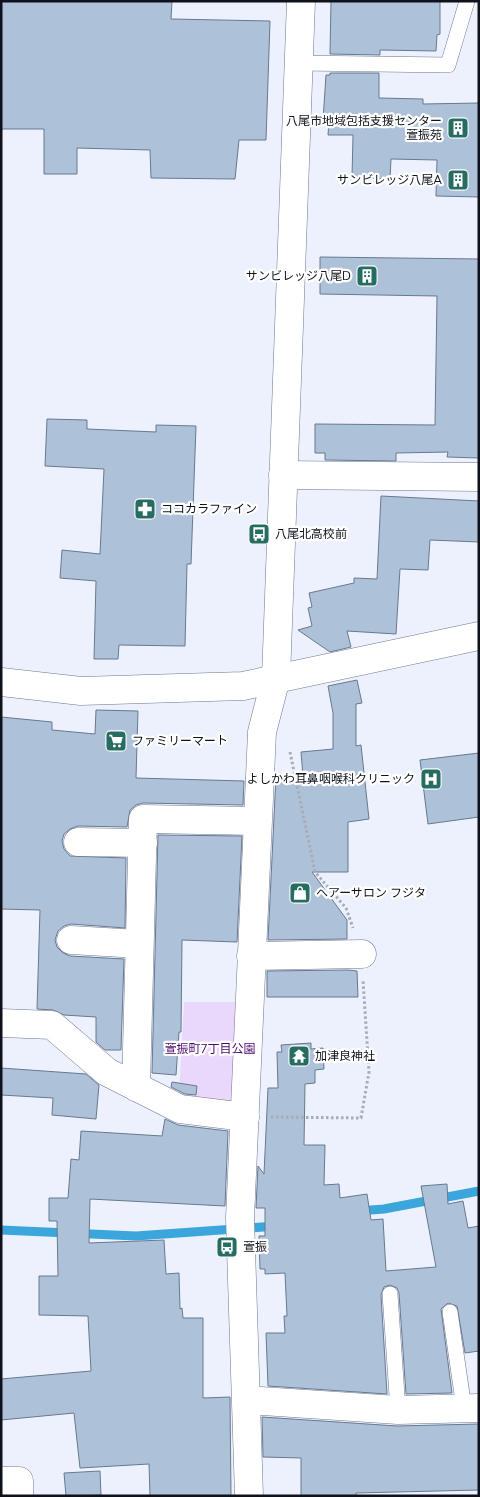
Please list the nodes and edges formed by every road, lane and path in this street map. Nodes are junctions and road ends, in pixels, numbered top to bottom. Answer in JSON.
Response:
{"nodes":[{"id":1,"x":301,"y":1,"type":"edge"},
{"id":2,"x":468,"y":1,"type":"edge"},
{"id":3,"x":298,"y":63,"type":"junction"},
{"id":4,"x":283,"y":475,"type":"junction"},
{"id":5,"x":479,"y":477,"type":"edge"},
{"id":6,"x":479,"y":636,"type":"edge"},
{"id":7,"x":276,"y":678,"type":"junction"},
{"id":8,"x":1,"y":682,"type":"edge"},
{"id":9,"x":257,"y":821,"type":"junction"},
{"id":10,"x":78,"y":842,"type":"dead end"},
{"id":11,"x":143,"y":843,"type":"junction"},
{"id":12,"x":72,"y":940,"type":"dead end"},
{"id":13,"x":140,"y":944,"type":"junction"},
{"id":14,"x":362,"y":954,"type":"dead end"},
{"id":15,"x":251,"y":956,"type":"junction"},
{"id":16,"x":1,"y":1024,"type":"edge"},
{"id":17,"x":136,"y":1087,"type":"junction"},
{"id":18,"x":245,"y":1117,"type":"junction"},
{"id":19,"x":390,"y":1294,"type":"dead end"},
{"id":20,"x":450,"y":1312,"type":"dead end"},
{"id":21,"x":247,"y":1400,"type":"junction"},
{"id":22,"x":472,"y":1408,"type":"edge"},
{"id":23,"x":398,"y":1410,"type":"junction"},
{"id":24,"x":1,"y":1481,"type":"edge"},
{"id":25,"x":19,"y":1496,"type":"edge"},
{"id":26,"x":249,"y":1496,"type":"edge"}],
"edges":[{"from":1,"to":3,"type":"street"},
{"from":2,"to":3,"type":"lane"},
{"from":3,"to":4,"type":"street"},
{"from":4,"to":5,"type":"street"},
{"from":4,"to":7,"type":"street"},
{"from":6,"to":7,"type":"street"},
{"from":7,"to":8,"type":"street"},
{"from":7,"to":9,"type":"street"},
{"from":9,"to":11,"type":"street"},
{"from":9,"to":15,"type":"street"},
{"from":10,"to":11,"type":"street"},
{"from":11,"to":13,"type":"street"},
{"from":12,"to":13,"type":"street"},
{"from":13,"to":17,"type":"street"},
{"from":14,"to":15,"type":"street"},
{"from":15,"to":18,"type":"street"},
{"from":16,"to":17,"type":"street"},
{"from":17,"to":18,"type":"street"},
{"from":18,"to":21,"type":"street"},
{"from":19,"to":23,"type":"lane"},
{"from":20,"to":22,"type":"lane"},
{"from":21,"to":23,"type":"street"},
{"from":21,"to":26,"type":"street"},
{"from":22,"to":23,"type":"street"},
{"from":24,"to":25,"type":"street"}]}
